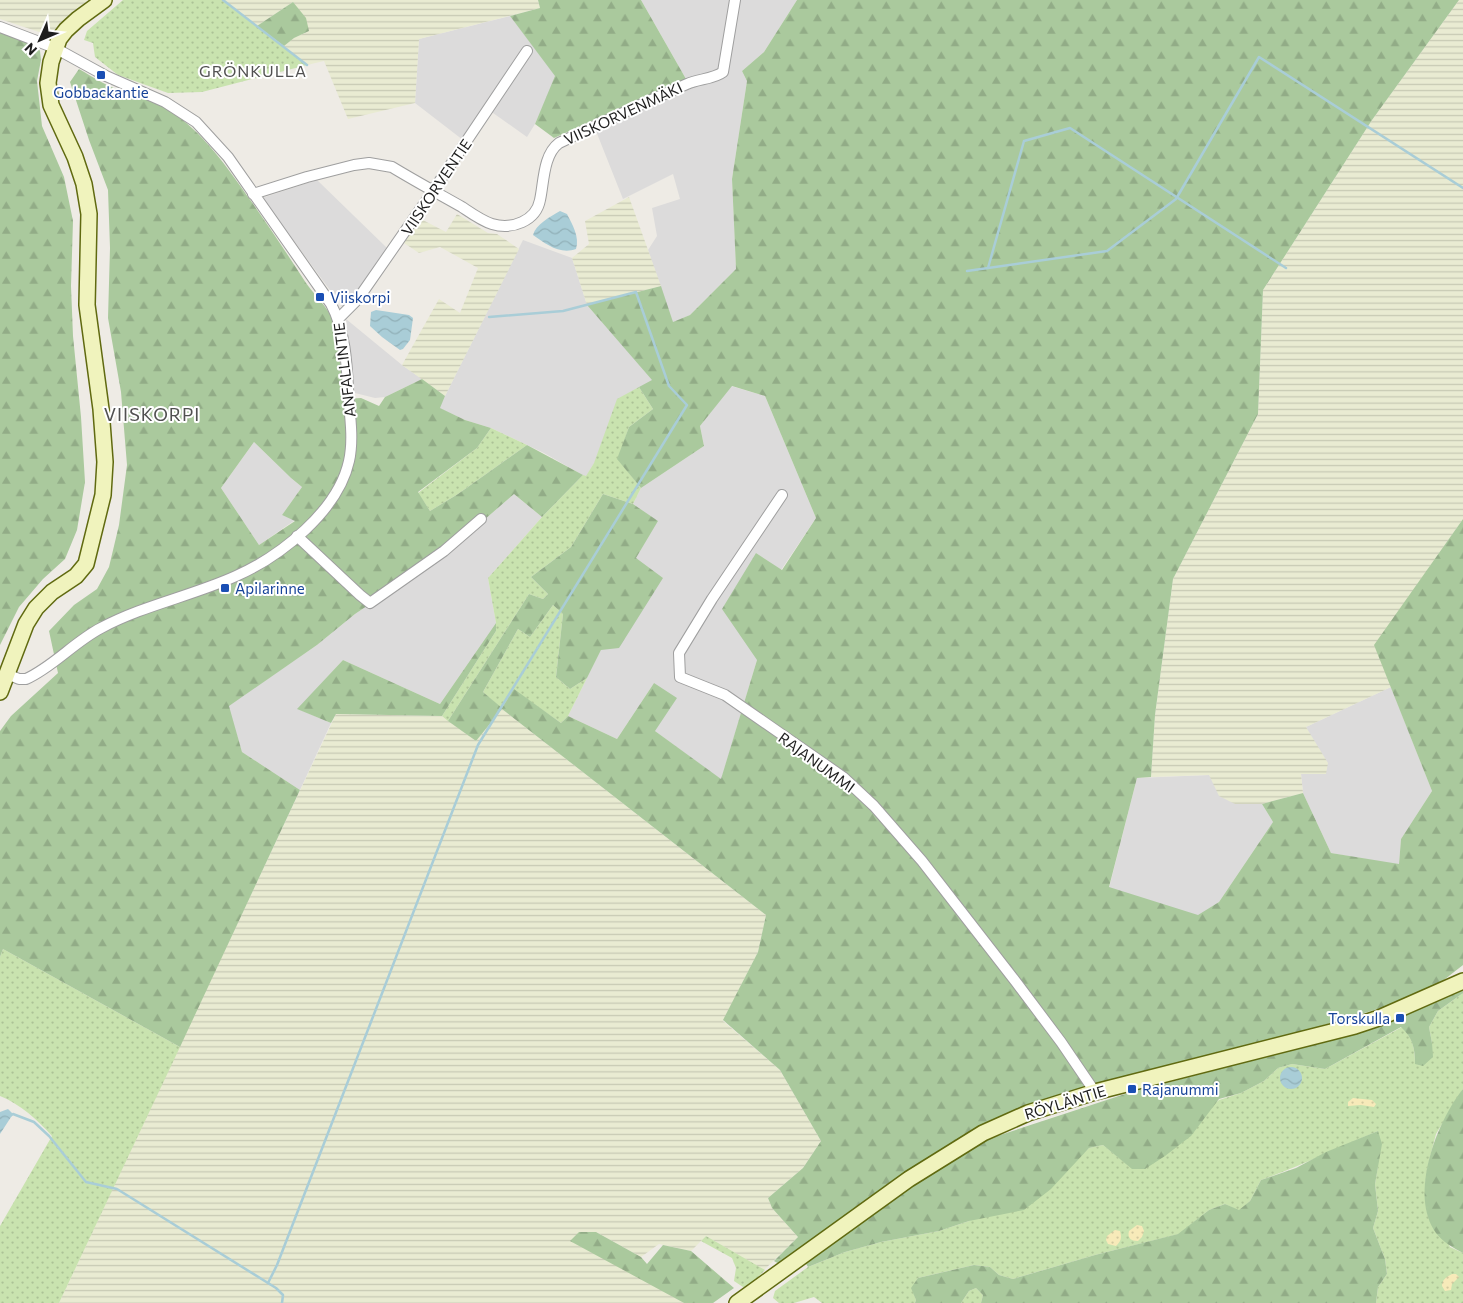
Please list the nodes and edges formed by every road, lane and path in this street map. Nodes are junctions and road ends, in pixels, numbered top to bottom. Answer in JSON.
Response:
{"nodes":[{"id":1,"x":104,"y":0,"type":"edge"},
{"id":2,"x":735,"y":0,"type":"edge"},
{"id":3,"x":0,"y":27,"type":"edge"},
{"id":4,"x":55,"y":48,"type":"junction"},
{"id":5,"x":527,"y":51,"type":"dead end"},
{"id":6,"x":433,"y":191,"type":"junction"},
{"id":7,"x":253,"y":194,"type":"junction"},
{"id":8,"x":339,"y":318,"type":"junction"},
{"id":9,"x":782,"y":495,"type":"dead end"},
{"id":10,"x":481,"y":519,"type":"dead end"},
{"id":11,"x":297,"y":536,"type":"junction"},
{"id":12,"x":7,"y":674,"type":"junction"},
{"id":13,"x":0,"y":692,"type":"edge"},
{"id":14,"x":1463,"y":981,"type":"edge"},
{"id":15,"x":1095,"y":1092,"type":"junction"},
{"id":16,"x":737,"y":1303,"type":"edge"}],
"edges":[{"from":1,"to":4,"type":"street"},
{"from":2,"to":6,"type":"street","name":"VIISKORVENMÄKI"},
{"from":3,"to":4,"type":"street","name":"ANFALLINTIE"},
{"from":4,"to":7,"type":"street","name":"ANFALLINTIE"},
{"from":4,"to":12,"type":"street"},
{"from":5,"to":6,"type":"street","name":"VIISKORVENTIE"},
{"from":6,"to":7,"type":"street","name":"VIISKORVENMÄKI"},
{"from":6,"to":8,"type":"street","name":"VIISKORVENTIE"},
{"from":7,"to":8,"type":"street","name":"ANFALLINTIE"},
{"from":8,"to":11,"type":"street","name":"ANFALLINTIE"},
{"from":9,"to":15,"type":"street","name":"RAJANUMMI"},
{"from":10,"to":11,"type":"street"},
{"from":11,"to":12,"type":"street","name":"ANFALLINTIE"},
{"from":12,"to":13,"type":"street"},
{"from":14,"to":15,"type":"street","name":"RÖYLÄNTIE"},
{"from":15,"to":16,"type":"street","name":"RÖYLÄNTIE"}]}
